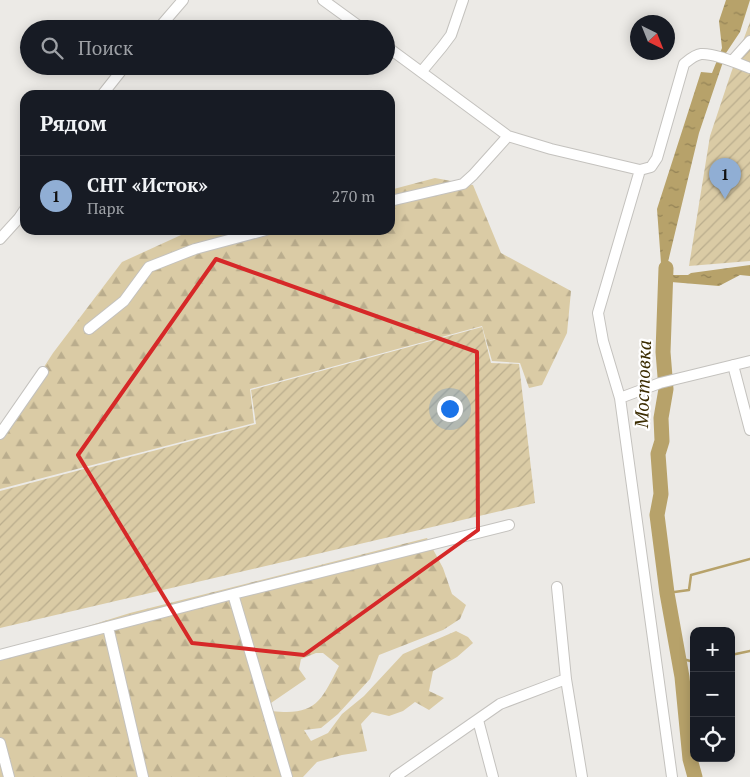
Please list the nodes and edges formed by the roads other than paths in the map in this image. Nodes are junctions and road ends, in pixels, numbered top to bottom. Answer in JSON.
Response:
{"nodes":[{"id":1,"x":183,"y":0,"type":"edge"},
{"id":2,"x":323,"y":0,"type":"edge"},
{"id":3,"x":463,"y":0,"type":"edge"},
{"id":4,"x":166,"y":20,"type":"edge"},
{"id":5,"x":351,"y":20,"type":"edge"},
{"id":6,"x":750,"y":41,"type":"edge"},
{"id":7,"x":395,"y":52,"type":"edge"},
{"id":8,"x":729,"y":61,"type":"junction"},
{"id":9,"x":750,"y":68,"type":"edge"},
{"id":10,"x":422,"y":71,"type":"junction"},
{"id":11,"x":118,"y":75,"type":"edge"},
{"id":12,"x":106,"y":90,"type":"edge"},
{"id":13,"x":508,"y":136,"type":"junction"},
{"id":14,"x":640,"y":170,"type":"junction"},
{"id":15,"x":395,"y":200,"type":"edge"},
{"id":16,"x":20,"y":216,"type":"edge"},
{"id":17,"x":247,"y":235,"type":"edge"},
{"id":18,"x":0,"y":238,"type":"edge"},
{"id":19,"x":89,"y":329,"type":"dead end"},
{"id":20,"x":750,"y":361,"type":"edge"},
{"id":21,"x":733,"y":365,"type":"junction"},
{"id":22,"x":43,"y":372,"type":"dead end"},
{"id":23,"x":620,"y":398,"type":"junction"},
{"id":24,"x":750,"y":430,"type":"edge"},
{"id":25,"x":0,"y":434,"type":"edge"},
{"id":26,"x":509,"y":525,"type":"dead end"},
{"id":27,"x":557,"y":587,"type":"dead end"},
{"id":28,"x":233,"y":594,"type":"junction"},
{"id":29,"x":108,"y":627,"type":"junction"},
{"id":30,"x":0,"y":655,"type":"edge"},
{"id":31,"x":566,"y":679,"type":"junction"},
{"id":32,"x":478,"y":720,"type":"junction"},
{"id":33,"x":0,"y":743,"type":"edge"},
{"id":34,"x":9,"y":777,"type":"edge"},
{"id":35,"x":143,"y":777,"type":"edge"},
{"id":36,"x":287,"y":777,"type":"edge"},
{"id":37,"x":396,"y":777,"type":"edge"},
{"id":38,"x":493,"y":777,"type":"edge"},
{"id":39,"x":582,"y":777,"type":"edge"},
{"id":40,"x":672,"y":777,"type":"edge"}],
"edges":[{"from":1,"to":4,"type":"street"},
{"from":2,"to":5,"type":"street"},
{"from":3,"to":10,"type":"street"},
{"from":6,"to":8,"type":"street"},
{"from":7,"to":10,"type":"street"},
{"from":8,"to":9,"type":"street"},
{"from":8,"to":14,"type":"street"},
{"from":10,"to":13,"type":"street"},
{"from":11,"to":12,"type":"street"},
{"from":13,"to":14,"type":"street"},
{"from":13,"to":15,"type":"street"},
{"from":14,"to":23,"type":"street"},
{"from":16,"to":18,"type":"street"},
{"from":17,"to":19,"type":"street"},
{"from":20,"to":21,"type":"street"},
{"from":21,"to":23,"type":"street"},
{"from":21,"to":24,"type":"street"},
{"from":22,"to":25,"type":"street"},
{"from":23,"to":40,"type":"street"},
{"from":26,"to":28,"type":"street"},
{"from":27,"to":31,"type":"street"},
{"from":28,"to":29,"type":"street"},
{"from":28,"to":36,"type":"street"},
{"from":29,"to":30,"type":"street"},
{"from":29,"to":35,"type":"street"},
{"from":31,"to":32,"type":"street"},
{"from":31,"to":39,"type":"street"},
{"from":32,"to":37,"type":"street"},
{"from":32,"to":38,"type":"street"},
{"from":33,"to":34,"type":"street"}]}
